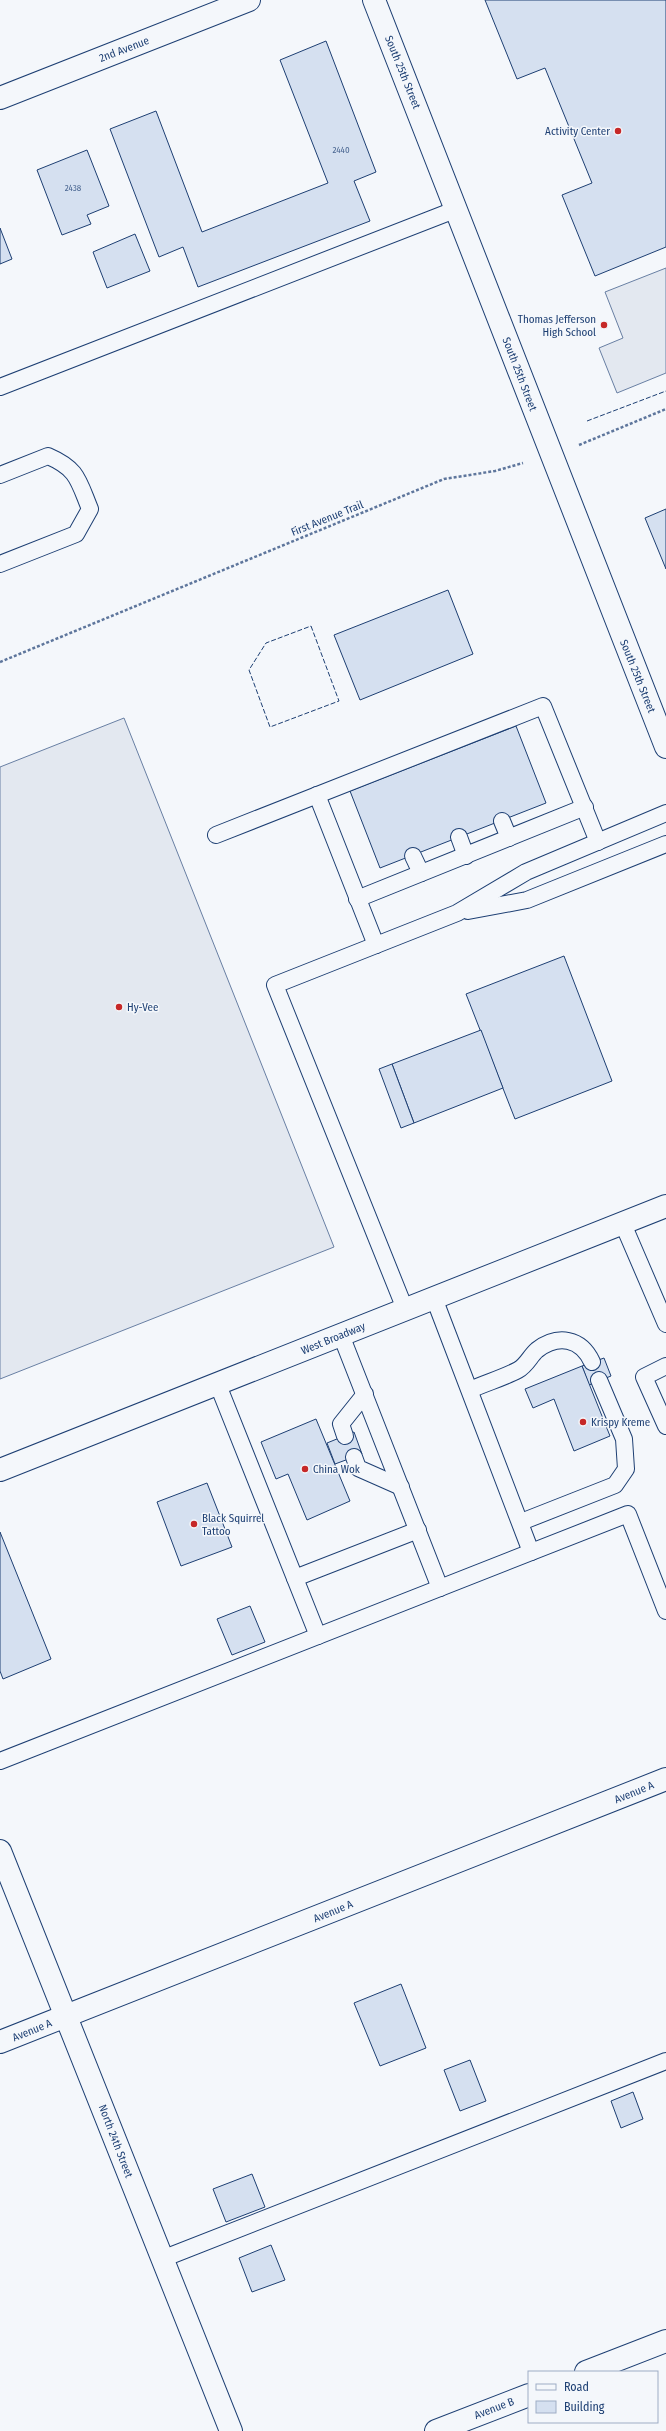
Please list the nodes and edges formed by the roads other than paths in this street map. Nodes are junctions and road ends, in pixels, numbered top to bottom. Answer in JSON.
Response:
{"nodes":[{"id":1,"x":249,"y":0,"type":"edge"},
{"id":2,"x":374,"y":0,"type":"edge"},
{"id":3,"x":0,"y":98,"type":"edge"},
{"id":4,"x":457,"y":209,"type":"junction"},
{"id":5,"x":0,"y":387,"type":"edge"},
{"id":6,"x":0,"y":475,"type":"edge"},
{"id":7,"x":0,"y":564,"type":"edge"},
{"id":8,"x":666,"y":747,"type":"edge"},
{"id":9,"x":317,"y":795,"type":"junction"},
{"id":10,"x":585,"y":807,"type":"junction"},
{"id":11,"x":666,"y":813,"type":"edge"},
{"id":12,"x":502,"y":821,"type":"dead end"},
{"id":13,"x":216,"y":835,"type":"dead end"},
{"id":14,"x":459,"y":838,"type":"dead end"},
{"id":15,"x":509,"y":838,"type":"junction"},
{"id":16,"x":598,"y":842,"type":"junction"},
{"id":17,"x":666,"y":844,"type":"edge"},
{"id":18,"x":413,"y":856,"type":"dead end"},
{"id":19,"x":466,"y":856,"type":"junction"},
{"id":20,"x":421,"y":873,"type":"junction"},
{"id":21,"x":357,"y":899,"type":"junction"},
{"id":22,"x":457,"y":913,"type":"junction"},
{"id":23,"x":376,"y":945,"type":"junction"},
{"id":24,"x":666,"y":1206,"type":"edge"},
{"id":25,"x":623,"y":1224,"type":"junction"},
{"id":26,"x":434,"y":1298,"type":"junction"},
{"id":27,"x":404,"y":1309,"type":"junction"},
{"id":28,"x":666,"y":1324,"type":"edge"},
{"id":29,"x":341,"y":1335,"type":"junction"},
{"id":30,"x":592,"y":1362,"type":"dead end"},
{"id":31,"x":666,"y":1366,"type":"edge"},
{"id":32,"x":599,"y":1380,"type":"dead end"},
{"id":33,"x":218,"y":1385,"type":"junction"},
{"id":34,"x":470,"y":1390,"type":"junction"},
{"id":35,"x":365,"y":1394,"type":"junction"},
{"id":36,"x":666,"y":1426,"type":"edge"},
{"id":37,"x":345,"y":1436,"type":"dead end"},
{"id":38,"x":354,"y":1457,"type":"dead end"},
{"id":39,"x":0,"y":1470,"type":"edge"},
{"id":40,"x":401,"y":1487,"type":"junction"},
{"id":41,"x":521,"y":1522,"type":"junction"},
{"id":42,"x":418,"y":1530,"type":"junction"},
{"id":43,"x":531,"y":1552,"type":"junction"},
{"id":44,"x":295,"y":1578,"type":"junction"},
{"id":45,"x":440,"y":1588,"type":"junction"},
{"id":46,"x":666,"y":1611,"type":"edge"},
{"id":47,"x":318,"y":1636,"type":"junction"},
{"id":48,"x":0,"y":1761,"type":"edge"},
{"id":49,"x":666,"y":1779,"type":"edge"},
{"id":50,"x":0,"y":1851,"type":"edge"},
{"id":51,"x":66,"y":2016,"type":"junction"},
{"id":52,"x":0,"y":2042,"type":"edge"},
{"id":53,"x":666,"y":2061,"type":"edge"},
{"id":54,"x":162,"y":2259,"type":"junction"},
{"id":55,"x":666,"y":2341,"type":"edge"},
{"id":56,"x":589,"y":2371,"type":"edge"},
{"id":57,"x":528,"y":2394,"type":"edge"},
{"id":58,"x":231,"y":2431,"type":"edge"},
{"id":59,"x":436,"y":2431,"type":"edge"}],
"edges":[{"from":1,"to":3,"type":"street","name":"2nd Avenue"},
{"from":2,"to":4,"type":"street","name":"South 25th Street"},
{"from":4,"to":5,"type":"lane"},
{"from":4,"to":8,"type":"street","name":"South 25th Street"},
{"from":6,"to":7,"type":"lane"},
{"from":9,"to":10,"type":"lane"},
{"from":9,"to":13,"type":"lane"},
{"from":9,"to":21,"type":"lane"},
{"from":10,"to":15,"type":"lane"},
{"from":10,"to":16,"type":"lane"},
{"from":11,"to":16,"type":"lane"},
{"from":12,"to":15,"type":"lane"},
{"from":14,"to":19,"type":"lane"},
{"from":15,"to":19,"type":"lane"},
{"from":16,"to":22,"type":"lane"},
{"from":17,"to":22,"type":"lane"},
{"from":18,"to":20,"type":"lane"},
{"from":19,"to":20,"type":"lane"},
{"from":20,"to":21,"type":"lane"},
{"from":21,"to":23,"type":"lane"},
{"from":22,"to":23,"type":"lane"},
{"from":23,"to":27,"type":"lane"},
{"from":24,"to":25,"type":"street","name":"West Broadway"},
{"from":25,"to":26,"type":"street","name":"West Broadway"},
{"from":25,"to":28,"type":"lane"},
{"from":26,"to":27,"type":"street","name":"West Broadway"},
{"from":26,"to":34,"type":"lane"},
{"from":27,"to":29,"type":"street","name":"West Broadway"},
{"from":29,"to":33,"type":"street","name":"West Broadway"},
{"from":29,"to":35,"type":"lane"},
{"from":30,"to":34,"type":"lane"},
{"from":31,"to":36,"type":"lane"},
{"from":32,"to":41,"type":"lane"},
{"from":33,"to":39,"type":"street","name":"West Broadway"},
{"from":33,"to":44,"type":"lane"},
{"from":34,"to":41,"type":"lane"},
{"from":35,"to":37,"type":"lane"},
{"from":35,"to":40,"type":"lane"},
{"from":38,"to":40,"type":"lane"},
{"from":40,"to":42,"type":"lane"},
{"from":41,"to":43,"type":"lane"},
{"from":42,"to":44,"type":"lane"},
{"from":42,"to":45,"type":"lane"},
{"from":43,"to":45,"type":"lane"},
{"from":43,"to":46,"type":"lane"},
{"from":44,"to":47,"type":"lane"},
{"from":45,"to":47,"type":"lane"},
{"from":47,"to":48,"type":"lane"},
{"from":49,"to":51,"type":"street","name":"Avenue A"},
{"from":50,"to":51,"type":"street","name":"North 24th Street"},
{"from":51,"to":52,"type":"street","name":"Avenue A"},
{"from":51,"to":54,"type":"street","name":"North 24th Street"},
{"from":53,"to":54,"type":"lane"},
{"from":54,"to":58,"type":"street","name":"North 24th Street"},
{"from":55,"to":56,"type":"street"},
{"from":57,"to":59,"type":"street","name":"Avenue B"}]}
